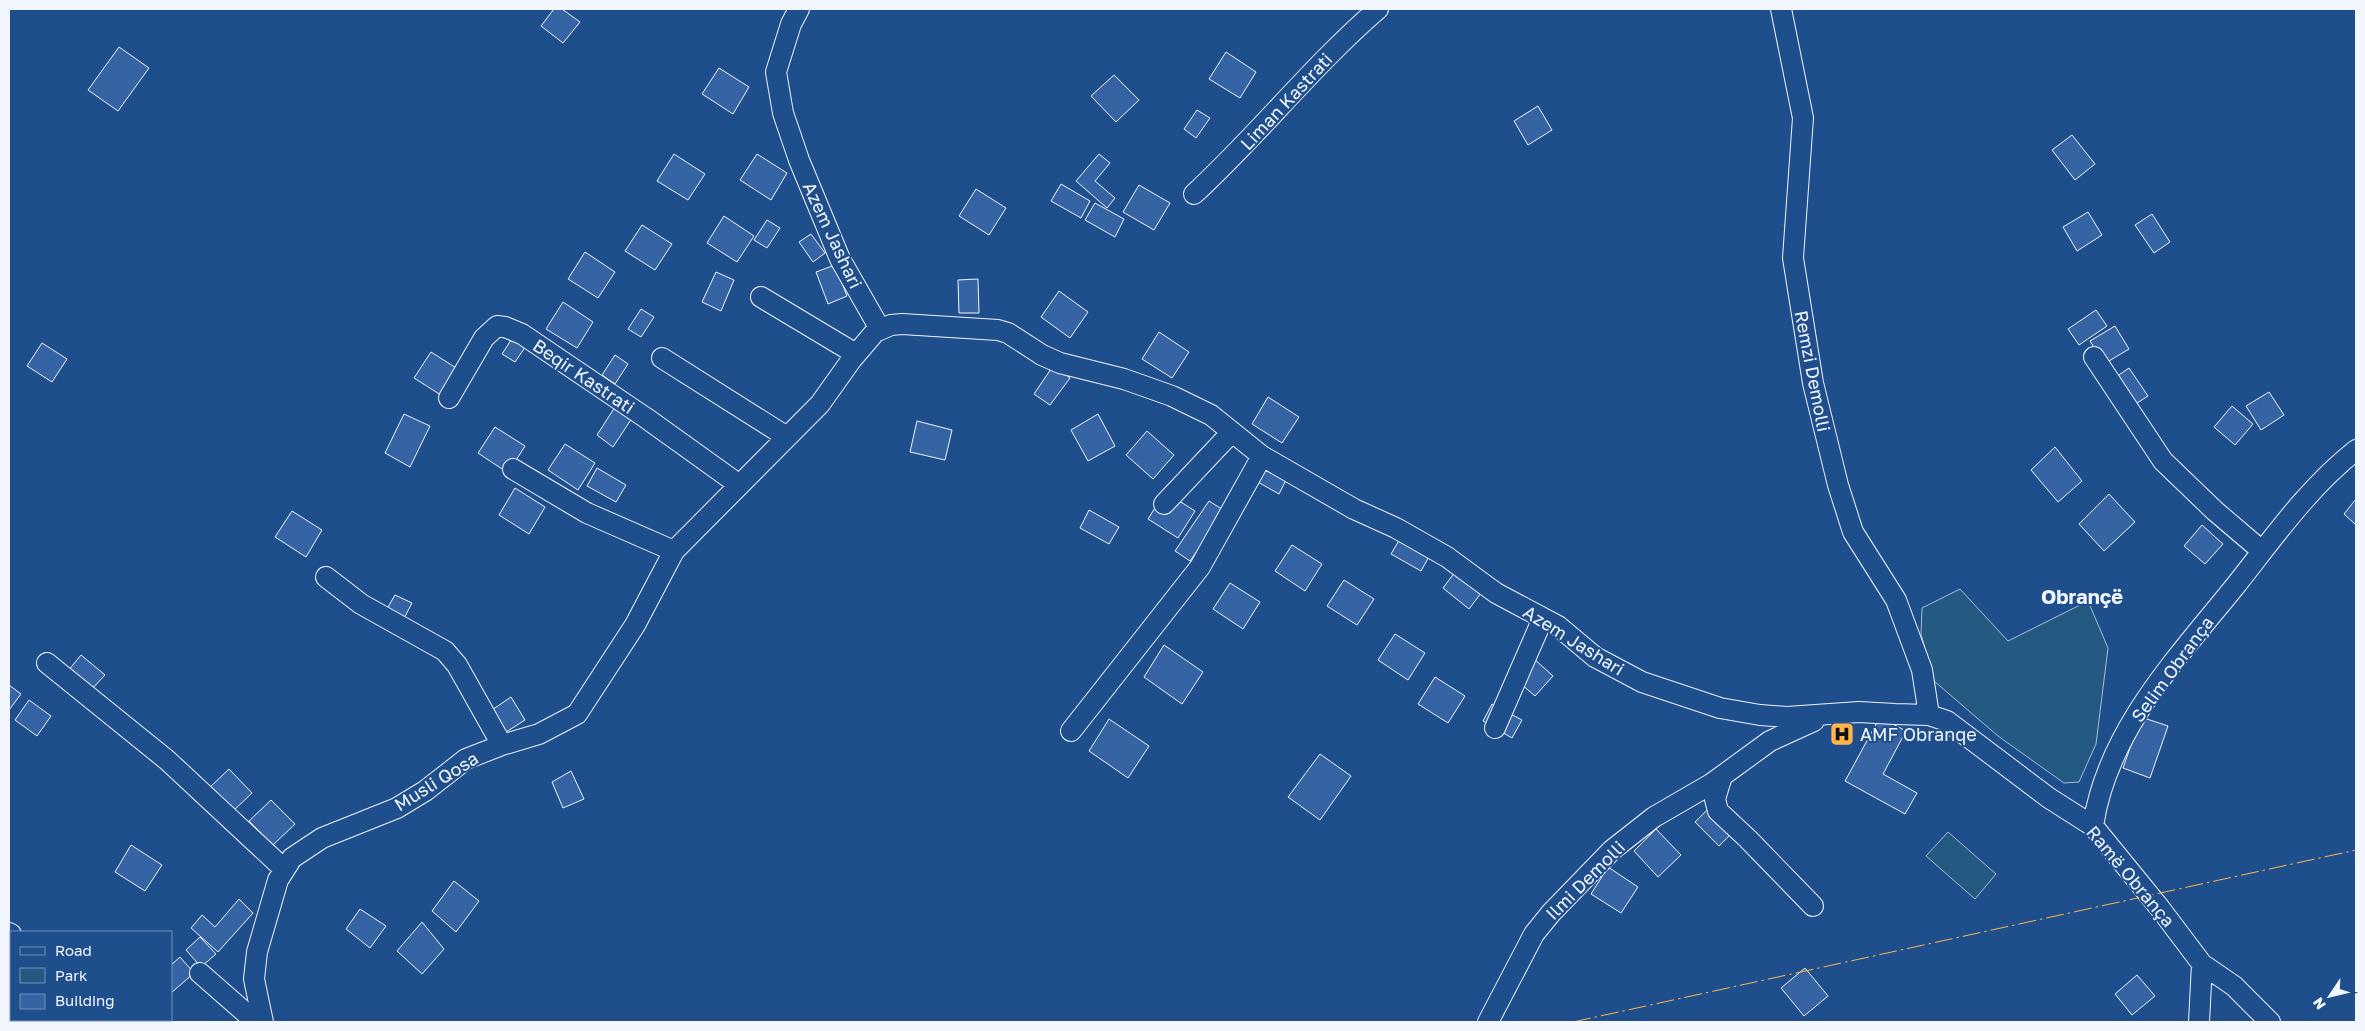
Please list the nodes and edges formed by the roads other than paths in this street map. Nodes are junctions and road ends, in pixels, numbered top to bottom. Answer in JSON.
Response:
{"nodes":[{"id":1,"x":799,"y":9,"type":"edge"},
{"id":2,"x":1378,"y":9,"type":"edge"},
{"id":3,"x":1781,"y":9,"type":"edge"},
{"id":4,"x":1194,"y":194,"type":"dead end"},
{"id":5,"x":761,"y":297,"type":"dead end"},
{"id":6,"x":880,"y":329,"type":"junction"},
{"id":7,"x":856,"y":354,"type":"junction"},
{"id":8,"x":2094,"y":357,"type":"dead end"},
{"id":9,"x":662,"y":358,"type":"dead end"},
{"id":10,"x":449,"y":398,"type":"dead end"},
{"id":11,"x":1231,"y":434,"type":"junction"},
{"id":12,"x":787,"y":437,"type":"junction"},
{"id":13,"x":2356,"y":450,"type":"edge"},
{"id":14,"x":1262,"y":456,"type":"junction"},
{"id":15,"x":513,"y":469,"type":"dead end"},
{"id":16,"x":738,"y":484,"type":"junction"},
{"id":17,"x":1164,"y":504,"type":"dead end"},
{"id":18,"x":680,"y":544,"type":"junction"},
{"id":19,"x":2262,"y":552,"type":"junction"},
{"id":20,"x":326,"y":577,"type":"dead end"},
{"id":21,"x":1543,"y":618,"type":"junction"},
{"id":22,"x":47,"y":663,"type":"dead end"},
{"id":23,"x":1929,"y":715,"type":"junction"},
{"id":24,"x":1826,"y":716,"type":"junction"},
{"id":25,"x":1495,"y":728,"type":"dead end"},
{"id":26,"x":1071,"y":731,"type":"dead end"},
{"id":27,"x":502,"y":745,"type":"junction"},
{"id":28,"x":1722,"y":776,"type":"junction"},
{"id":29,"x":2093,"y":826,"type":"junction"},
{"id":30,"x":284,"y":869,"type":"junction"},
{"id":31,"x":1813,"y":906,"type":"dead end"},
{"id":32,"x":2202,"y":964,"type":"junction"},
{"id":33,"x":200,"y":974,"type":"dead end"},
{"id":34,"x":256,"y":1022,"type":"edge"},
{"id":35,"x":263,"y":1022,"type":"edge"},
{"id":36,"x":1488,"y":1022,"type":"edge"},
{"id":37,"x":2199,"y":1022,"type":"edge"},
{"id":38,"x":2270,"y":1022,"type":"edge"}],
"edges":[{"from":1,"to":6,"type":"street","name":"Azem Jashari"},
{"from":2,"to":4,"type":"street","name":"Liman Kastrati"},
{"from":3,"to":23,"type":"street","name":"Remzi Demolli"},
{"from":5,"to":7,"type":"street"},
{"from":6,"to":7,"type":"street"},
{"from":6,"to":11,"type":"street","name":"Azem Jashari"},
{"from":7,"to":12,"type":"street"},
{"from":8,"to":19,"type":"street"},
{"from":9,"to":12,"type":"street"},
{"from":10,"to":16,"type":"street","name":"Beqir Kastrati"},
{"from":11,"to":14,"type":"street","name":"Azem Jashari"},
{"from":11,"to":17,"type":"street"},
{"from":12,"to":16,"type":"street"},
{"from":13,"to":19,"type":"street","name":"Selim Obrança"},
{"from":14,"to":21,"type":"street","name":"Azem Jashari"},
{"from":14,"to":26,"type":"street"},
{"from":15,"to":18,"type":"street"},
{"from":16,"to":18,"type":"street"},
{"from":18,"to":27,"type":"street","name":"Musli Qosa"},
{"from":19,"to":29,"type":"street","name":"Selim Obrança"},
{"from":20,"to":27,"type":"street"},
{"from":21,"to":24,"type":"street","name":"Azem Jashari"},
{"from":21,"to":25,"type":"street"},
{"from":22,"to":30,"type":"street"},
{"from":23,"to":24,"type":"street","name":"Azem Jashari"},
{"from":23,"to":29,"type":"street","name":"Ramë Obrança"},
{"from":24,"to":28,"type":"street","name":"Ilmi Demolli"},
{"from":27,"to":30,"type":"street","name":"Musli Qosa"},
{"from":28,"to":31,"type":"street"},
{"from":28,"to":36,"type":"street","name":"Ilmi Demolli"},
{"from":29,"to":32,"type":"street","name":"Ramë Obrança"},
{"from":30,"to":35,"type":"street","name":"Musli Qosa"},
{"from":32,"to":37,"type":"street"},
{"from":32,"to":38,"type":"street","name":"Ramë Obrança"},
{"from":33,"to":34,"type":"street"}]}
